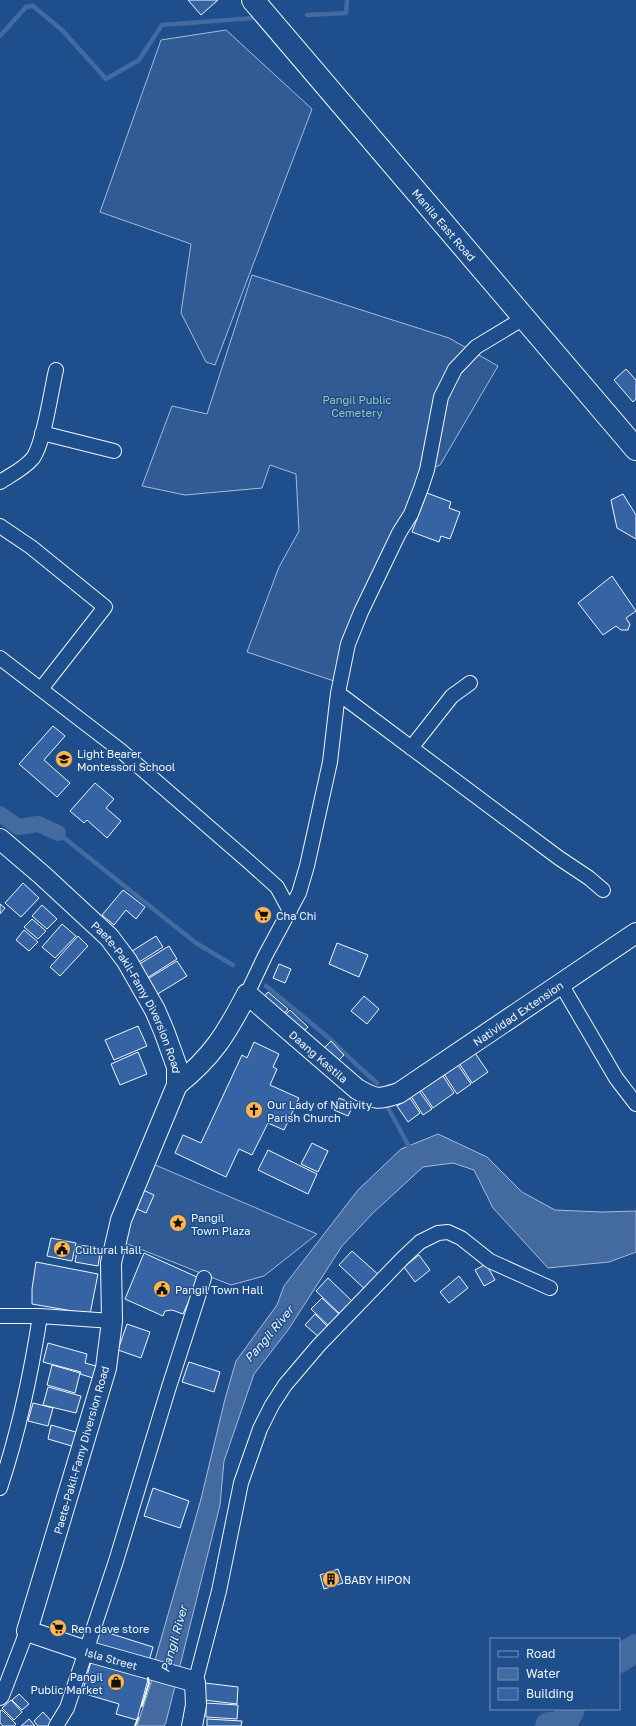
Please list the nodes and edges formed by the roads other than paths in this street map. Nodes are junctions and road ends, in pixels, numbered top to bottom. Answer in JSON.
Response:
{"nodes":[{"id":1,"x":253,"y":0,"type":"edge"},
{"id":2,"x":524,"y":318,"type":"junction"},
{"id":3,"x":56,"y":370,"type":"dead end"},
{"id":4,"x":42,"y":433,"type":"junction"},
{"id":5,"x":636,"y":449,"type":"edge"},
{"id":6,"x":114,"y":451,"type":"dead end"},
{"id":7,"x":0,"y":482,"type":"edge"},
{"id":8,"x":0,"y":526,"type":"edge"},
{"id":9,"x":0,"y":658,"type":"edge"},
{"id":10,"x":470,"y":683,"type":"dead end"},
{"id":11,"x":41,"y":689,"type":"junction"},
{"id":12,"x":338,"y":693,"type":"junction"},
{"id":13,"x":411,"y":748,"type":"junction"},
{"id":14,"x":0,"y":839,"type":"edge"},
{"id":15,"x":603,"y":890,"type":"dead end"},
{"id":16,"x":290,"y":911,"type":"junction"},
{"id":17,"x":636,"y":933,"type":"edge"},
{"id":18,"x":561,"y":984,"type":"junction"},
{"id":19,"x":247,"y":994,"type":"junction"},
{"id":20,"x":176,"y":1085,"type":"junction"},
{"id":21,"x":399,"y":1093,"type":"joint"},
{"id":22,"x":636,"y":1104,"type":"edge"},
{"id":23,"x":204,"y":1278,"type":"dead end"},
{"id":24,"x":550,"y":1288,"type":"dead end"},
{"id":25,"x":0,"y":1316,"type":"edge"},
{"id":26,"x":40,"y":1316,"type":"junction"},
{"id":27,"x":112,"y":1321,"type":"junction"},
{"id":28,"x":0,"y":1488,"type":"edge"},
{"id":29,"x":27,"y":1631,"type":"junction"},
{"id":30,"x":86,"y":1651,"type":"junction"},
{"id":31,"x":188,"y":1681,"type":"junction"},
{"id":32,"x":0,"y":1698,"type":"edge"},
{"id":33,"x":56,"y":1726,"type":"edge"},
{"id":34,"x":192,"y":1726,"type":"edge"}],
"edges":[{"from":1,"to":2,"type":"main road","name":"Manila East Road"},
{"from":2,"to":5,"type":"main road","name":"Manila East Road"},
{"from":2,"to":12,"type":"street"},
{"from":3,"to":4,"type":"street"},
{"from":4,"to":6,"type":"street"},
{"from":4,"to":7,"type":"street"},
{"from":8,"to":11,"type":"street"},
{"from":9,"to":11,"type":"street"},
{"from":10,"to":13,"type":"street"},
{"from":11,"to":16,"type":"street"},
{"from":12,"to":13,"type":"street"},
{"from":12,"to":16,"type":"street"},
{"from":13,"to":15,"type":"street"},
{"from":14,"to":20,"type":"main road","name":"Paete-Pakil-Famy Diversion Road"},
{"from":16,"to":19,"type":"street"},
{"from":17,"to":18,"type":"main road","name":"Natividad Extension"},
{"from":18,"to":21,"type":"main road","name":"Natividad Extension"},
{"from":18,"to":22,"type":"street"},
{"from":19,"to":20,"type":"main road"},
{"from":19,"to":21,"type":"main road","name":"Daang Kastila"},
{"from":20,"to":27,"type":"main road","name":"Paete-Pakil-Famy Diversion Road"},
{"from":23,"to":30,"type":"street"},
{"from":24,"to":31,"type":"street"},
{"from":25,"to":26,"type":"street"},
{"from":26,"to":27,"type":"street"},
{"from":26,"to":28,"type":"street"},
{"from":27,"to":29,"type":"main road","name":"Paete-Pakil-Famy Diversion Road"},
{"from":29,"to":30,"type":"main road","name":"Isla Street"},
{"from":29,"to":32,"type":"street"},
{"from":30,"to":31,"type":"main road","name":"Isla Street"},
{"from":30,"to":33,"type":"street"},
{"from":31,"to":34,"type":"main road"}]}
